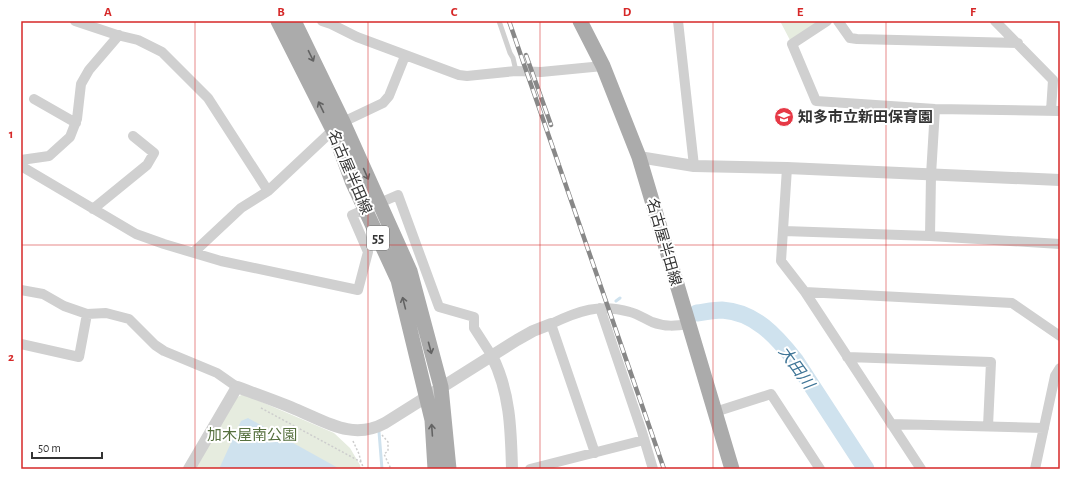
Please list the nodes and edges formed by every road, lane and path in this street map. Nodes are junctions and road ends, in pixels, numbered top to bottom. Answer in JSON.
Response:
{"nodes":[{"id":1,"x":76,"y":21,"type":"edge"},
{"id":2,"x":278,"y":21,"type":"edge"},
{"id":3,"x":294,"y":21,"type":"edge"},
{"id":4,"x":322,"y":21,"type":"edge"},
{"id":5,"x":499,"y":21,"type":"edge"},
{"id":6,"x":580,"y":21,"type":"edge"},
{"id":7,"x":678,"y":21,"type":"edge"},
{"id":8,"x":827,"y":21,"type":"edge"},
{"id":9,"x":838,"y":21,"type":"edge"},
{"id":10,"x":995,"y":21,"type":"edge"},
{"id":11,"x":119,"y":35,"type":"junction"},
{"id":12,"x":1018,"y":43,"type":"junction"},
{"id":13,"x":405,"y":56,"type":"junction"},
{"id":14,"x":603,"y":66,"type":"junction"},
{"id":15,"x":516,"y":71,"type":"junction"},
{"id":16,"x":34,"y":99,"type":"dead end"},
{"id":17,"x":935,"y":109,"type":"junction"},
{"id":18,"x":1056,"y":111,"type":"edge"},
{"id":19,"x":76,"y":123,"type":"junction"},
{"id":20,"x":338,"y":126,"type":"junction"},
{"id":21,"x":133,"y":136,"type":"dead end"},
{"id":22,"x":640,"y":157,"type":"junction"},
{"id":23,"x":21,"y":160,"type":"edge"},
{"id":24,"x":21,"y":166,"type":"edge"},
{"id":25,"x":694,"y":166,"type":"junction"},
{"id":26,"x":786,"y":168,"type":"junction"},
{"id":27,"x":932,"y":175,"type":"junction"},
{"id":28,"x":1060,"y":180,"type":"edge"},
{"id":29,"x":268,"y":191,"type":"junction"},
{"id":30,"x":93,"y":209,"type":"junction"},
{"id":31,"x":784,"y":231,"type":"junction"},
{"id":32,"x":930,"y":236,"type":"junction"},
{"id":33,"x":1060,"y":244,"type":"edge"},
{"id":34,"x":194,"y":252,"type":"junction"},
{"id":35,"x":21,"y":290,"type":"edge"},
{"id":36,"x":805,"y":292,"type":"junction"},
{"id":37,"x":600,"y":308,"type":"junction"},
{"id":38,"x":87,"y":314,"type":"junction"},
{"id":39,"x":551,"y":324,"type":"junction"},
{"id":40,"x":688,"y":324,"type":"junction"},
{"id":41,"x":1060,"y":336,"type":"edge"},
{"id":42,"x":21,"y":344,"type":"edge"},
{"id":43,"x":492,"y":356,"type":"junction"},
{"id":44,"x":847,"y":357,"type":"junction"},
{"id":45,"x":1060,"y":368,"type":"edge"},
{"id":46,"x":236,"y":387,"type":"junction"},
{"id":47,"x":441,"y":387,"type":"junction"},
{"id":48,"x":427,"y":397,"type":"junction"},
{"id":49,"x":259,"y":407,"type":"dead end"},
{"id":50,"x":715,"y":412,"type":"junction"},
{"id":51,"x":891,"y":424,"type":"junction"},
{"id":52,"x":988,"y":426,"type":"junction"},
{"id":53,"x":1044,"y":428,"type":"junction"},
{"id":54,"x":380,"y":432,"type":"dead end"},
{"id":55,"x":353,"y":437,"type":"dead end"},
{"id":56,"x":644,"y":440,"type":"junction"},
{"id":57,"x":595,"y":453,"type":"junction"},
{"id":58,"x":361,"y":462,"type":"junction"},
{"id":59,"x":190,"y":469,"type":"edge"},
{"id":60,"x":364,"y":469,"type":"edge"},
{"id":61,"x":391,"y":469,"type":"edge"},
{"id":62,"x":435,"y":469,"type":"edge"},
{"id":63,"x":449,"y":469,"type":"edge"},
{"id":64,"x":512,"y":469,"type":"edge"},
{"id":65,"x":530,"y":469,"type":"edge"},
{"id":66,"x":653,"y":469,"type":"edge"},
{"id":67,"x":732,"y":469,"type":"edge"},
{"id":68,"x":820,"y":469,"type":"edge"},
{"id":69,"x":921,"y":469,"type":"edge"},
{"id":70,"x":1035,"y":469,"type":"edge"}],
"edges":[{"from":1,"to":11,"type":"street"},
{"from":20,"to":2,"type":"main road","name":"名古屋半田線","number":"55","one_way":true},
{"from":3,"to":20,"type":"main road","name":"名古屋半田線","number":"55","one_way":true},
{"from":4,"to":13,"type":"street"},
{"from":5,"to":15,"type":"lane"},
{"from":6,"to":14,"type":"main road","name":"名古屋半田線"},
{"from":7,"to":25,"type":"street"},
{"from":8,"to":17,"type":"street"},
{"from":9,"to":12,"type":"street"},
{"from":10,"to":12,"type":"street"},
{"from":11,"to":19,"type":"street"},
{"from":11,"to":29,"type":"street"},
{"from":12,"to":18,"type":"street"},
{"from":13,"to":15,"type":"street"},
{"from":13,"to":20,"type":"street"},
{"from":14,"to":15,"type":"street"},
{"from":14,"to":22,"type":"main road","name":"名古屋半田線"},
{"from":16,"to":19,"type":"street"},
{"from":17,"to":18,"type":"street"},
{"from":17,"to":27,"type":"street"},
{"from":19,"to":23,"type":"street"},
{"from":20,"to":29,"type":"street"},
{"from":20,"to":47,"type":"main road","name":"名古屋半田線","number":"55","one_way":true},
{"from":48,"to":20,"type":"main road","name":"名古屋半田線","number":"55","one_way":true},
{"from":21,"to":30,"type":"street"},
{"from":22,"to":25,"type":"street"},
{"from":22,"to":40,"type":"main road","name":"名古屋半田線"},
{"from":24,"to":30,"type":"street"},
{"from":25,"to":26,"type":"street"},
{"from":26,"to":27,"type":"street"},
{"from":26,"to":31,"type":"street"},
{"from":27,"to":28,"type":"street"},
{"from":27,"to":32,"type":"street"},
{"from":29,"to":34,"type":"street"},
{"from":30,"to":34,"type":"street"},
{"from":31,"to":32,"type":"street"},
{"from":31,"to":36,"type":"street"},
{"from":32,"to":33,"type":"street"},
{"from":34,"to":43,"type":"street"},
{"from":35,"to":38,"type":"street"},
{"from":36,"to":41,"type":"street"},
{"from":36,"to":44,"type":"street"},
{"from":37,"to":39,"type":"street"},
{"from":37,"to":40,"type":"street"},
{"from":37,"to":56,"type":"street"},
{"from":38,"to":42,"type":"street"},
{"from":38,"to":46,"type":"street"},
{"from":39,"to":43,"type":"street"},
{"from":39,"to":57,"type":"street"},
{"from":40,"to":50,"type":"main road","name":"名古屋半田線"},
{"from":43,"to":47,"type":"street"},
{"from":43,"to":64,"type":"street"},
{"from":44,"to":51,"type":"street"},
{"from":44,"to":52,"type":"street"},
{"from":45,"to":53,"type":"street"},
{"from":46,"to":48,"type":"street"},
{"from":46,"to":59,"type":"street"},
{"from":47,"to":48,"type":"street"},
{"from":47,"to":63,"type":"main road","name":"名古屋半田線","number":"55"},
{"from":62,"to":48,"type":"main road","name":"名古屋半田線","number":"55","one_way":true},
{"from":49,"to":58,"type":"path"},
{"from":50,"to":67,"type":"main road","name":"名古屋半田線"},
{"from":50,"to":68,"type":"street"},
{"from":51,"to":52,"type":"street"},
{"from":51,"to":69,"type":"street"},
{"from":52,"to":53,"type":"street"},
{"from":53,"to":70,"type":"street"},
{"from":54,"to":61,"type":"path"},
{"from":55,"to":58,"type":"path"},
{"from":56,"to":57,"type":"street"},
{"from":56,"to":66,"type":"street"},
{"from":57,"to":65,"type":"street"},
{"from":58,"to":60,"type":"path"}]}
